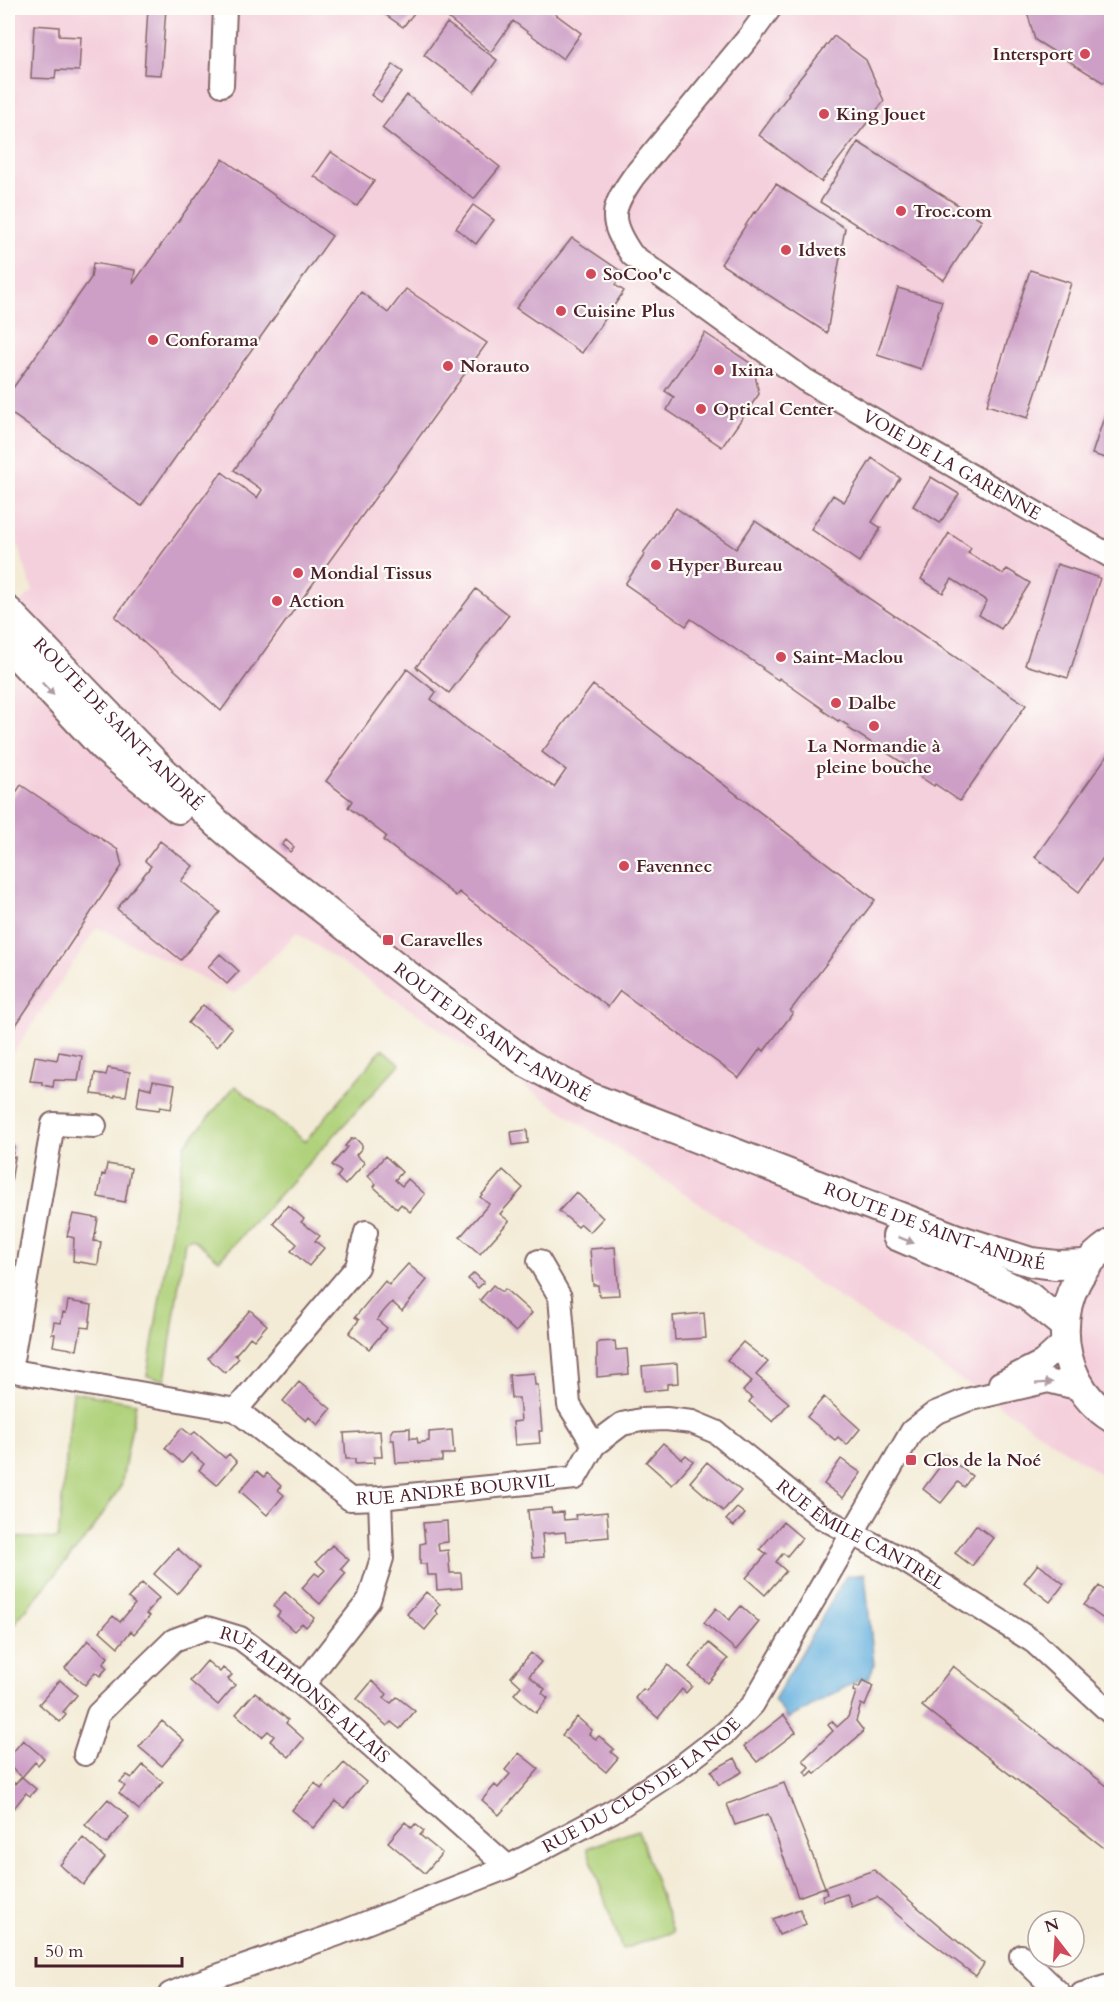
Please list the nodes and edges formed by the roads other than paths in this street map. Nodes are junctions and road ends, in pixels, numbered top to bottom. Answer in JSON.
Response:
{"nodes":[{"id":1,"x":225,"y":8,"type":"edge"},
{"id":2,"x":770,"y":8,"type":"edge"},
{"id":3,"x":222,"y":85,"type":"dead end"},
{"id":4,"x":1112,"y":557,"type":"edge"},
{"id":5,"x":8,"y":611,"type":"edge"},
{"id":6,"x":8,"y":647,"type":"edge"},
{"id":7,"x":95,"y":1125,"type":"dead end"},
{"id":8,"x":366,"y":1232,"type":"dead end"},
{"id":9,"x":1112,"y":1243,"type":"edge"},
{"id":10,"x":539,"y":1261,"type":"dead end"},
{"id":11,"x":1087,"y":1264,"type":"junction"},
{"id":12,"x":1064,"y":1334,"type":"junction"},
{"id":13,"x":9,"y":1371,"type":"edge"},
{"id":14,"x":1082,"y":1389,"type":"junction"},
{"id":15,"x":967,"y":1400,"type":"junction"},
{"id":16,"x":236,"y":1410,"type":"junction"},
{"id":17,"x":1112,"y":1418,"type":"edge"},
{"id":18,"x":594,"y":1445,"type":"junction"},
{"id":19,"x":380,"y":1498,"type":"junction"},
{"id":20,"x":852,"y":1534,"type":"junction"},
{"id":21,"x":303,"y":1686,"type":"junction"},
{"id":22,"x":1112,"y":1713,"type":"edge"},
{"id":23,"x":86,"y":1754,"type":"dead end"},
{"id":24,"x":508,"y":1867,"type":"junction"},
{"id":25,"x":1021,"y":1956,"type":"dead end"},
{"id":26,"x":1112,"y":1985,"type":"edge"},
{"id":27,"x":170,"y":1995,"type":"edge"},
{"id":28,"x":1060,"y":1995,"type":"edge"},
{"id":29,"x":1082,"y":1995,"type":"edge"}],
"edges":[{"from":1,"to":3,"type":"street"},
{"from":2,"to":4,"type":"street","name":"VOIE DE LA GARENNE"},
{"from":5,"to":11,"type":"main road","name":"ROUTE DE SAINT-ANDRÉ"},
{"from":6,"to":12,"type":"main road","name":"ROUTE DE SAINT-ANDRÉ","one_way":true},
{"from":7,"to":13,"type":"street"},
{"from":8,"to":16,"type":"street"},
{"from":9,"to":11,"type":"main road"},
{"from":10,"to":18,"type":"street"},
{"from":11,"to":12,"type":"main road"},
{"from":12,"to":14,"type":"main road"},
{"from":12,"to":15,"type":"street","name":"RUE DU CLOS DE LA NOE"},
{"from":13,"to":16,"type":"street","name":"RUE ANDRÉ BOURVIL"},
{"from":15,"to":14,"type":"street","name":"RUE DU CLOS DE LA NOE","one_way":true},
{"from":14,"to":17,"type":"main road"},
{"from":15,"to":20,"type":"street","name":"RUE DU CLOS DE LA NOE"},
{"from":16,"to":19,"type":"street","name":"RUE ANDRÉ BOURVIL"},
{"from":18,"to":19,"type":"street","name":"RUE ANDRÉ BOURVIL"},
{"from":18,"to":20,"type":"street","name":"RUE ÉMILE CANTREL"},
{"from":19,"to":21,"type":"street"},
{"from":20,"to":22,"type":"street","name":"RUE ÉMILE CANTREL"},
{"from":20,"to":24,"type":"street","name":"RUE DU CLOS DE LA NOE"},
{"from":21,"to":23,"type":"street","name":"RUE ALPHONSE ALLAIS"},
{"from":21,"to":24,"type":"street","name":"RUE ALPHONSE ALLAIS"},
{"from":24,"to":27,"type":"street","name":"RUE DU CLOS DE LA NOE"},
{"from":25,"to":28,"type":"street"},
{"from":26,"to":29,"type":"street"}]}
